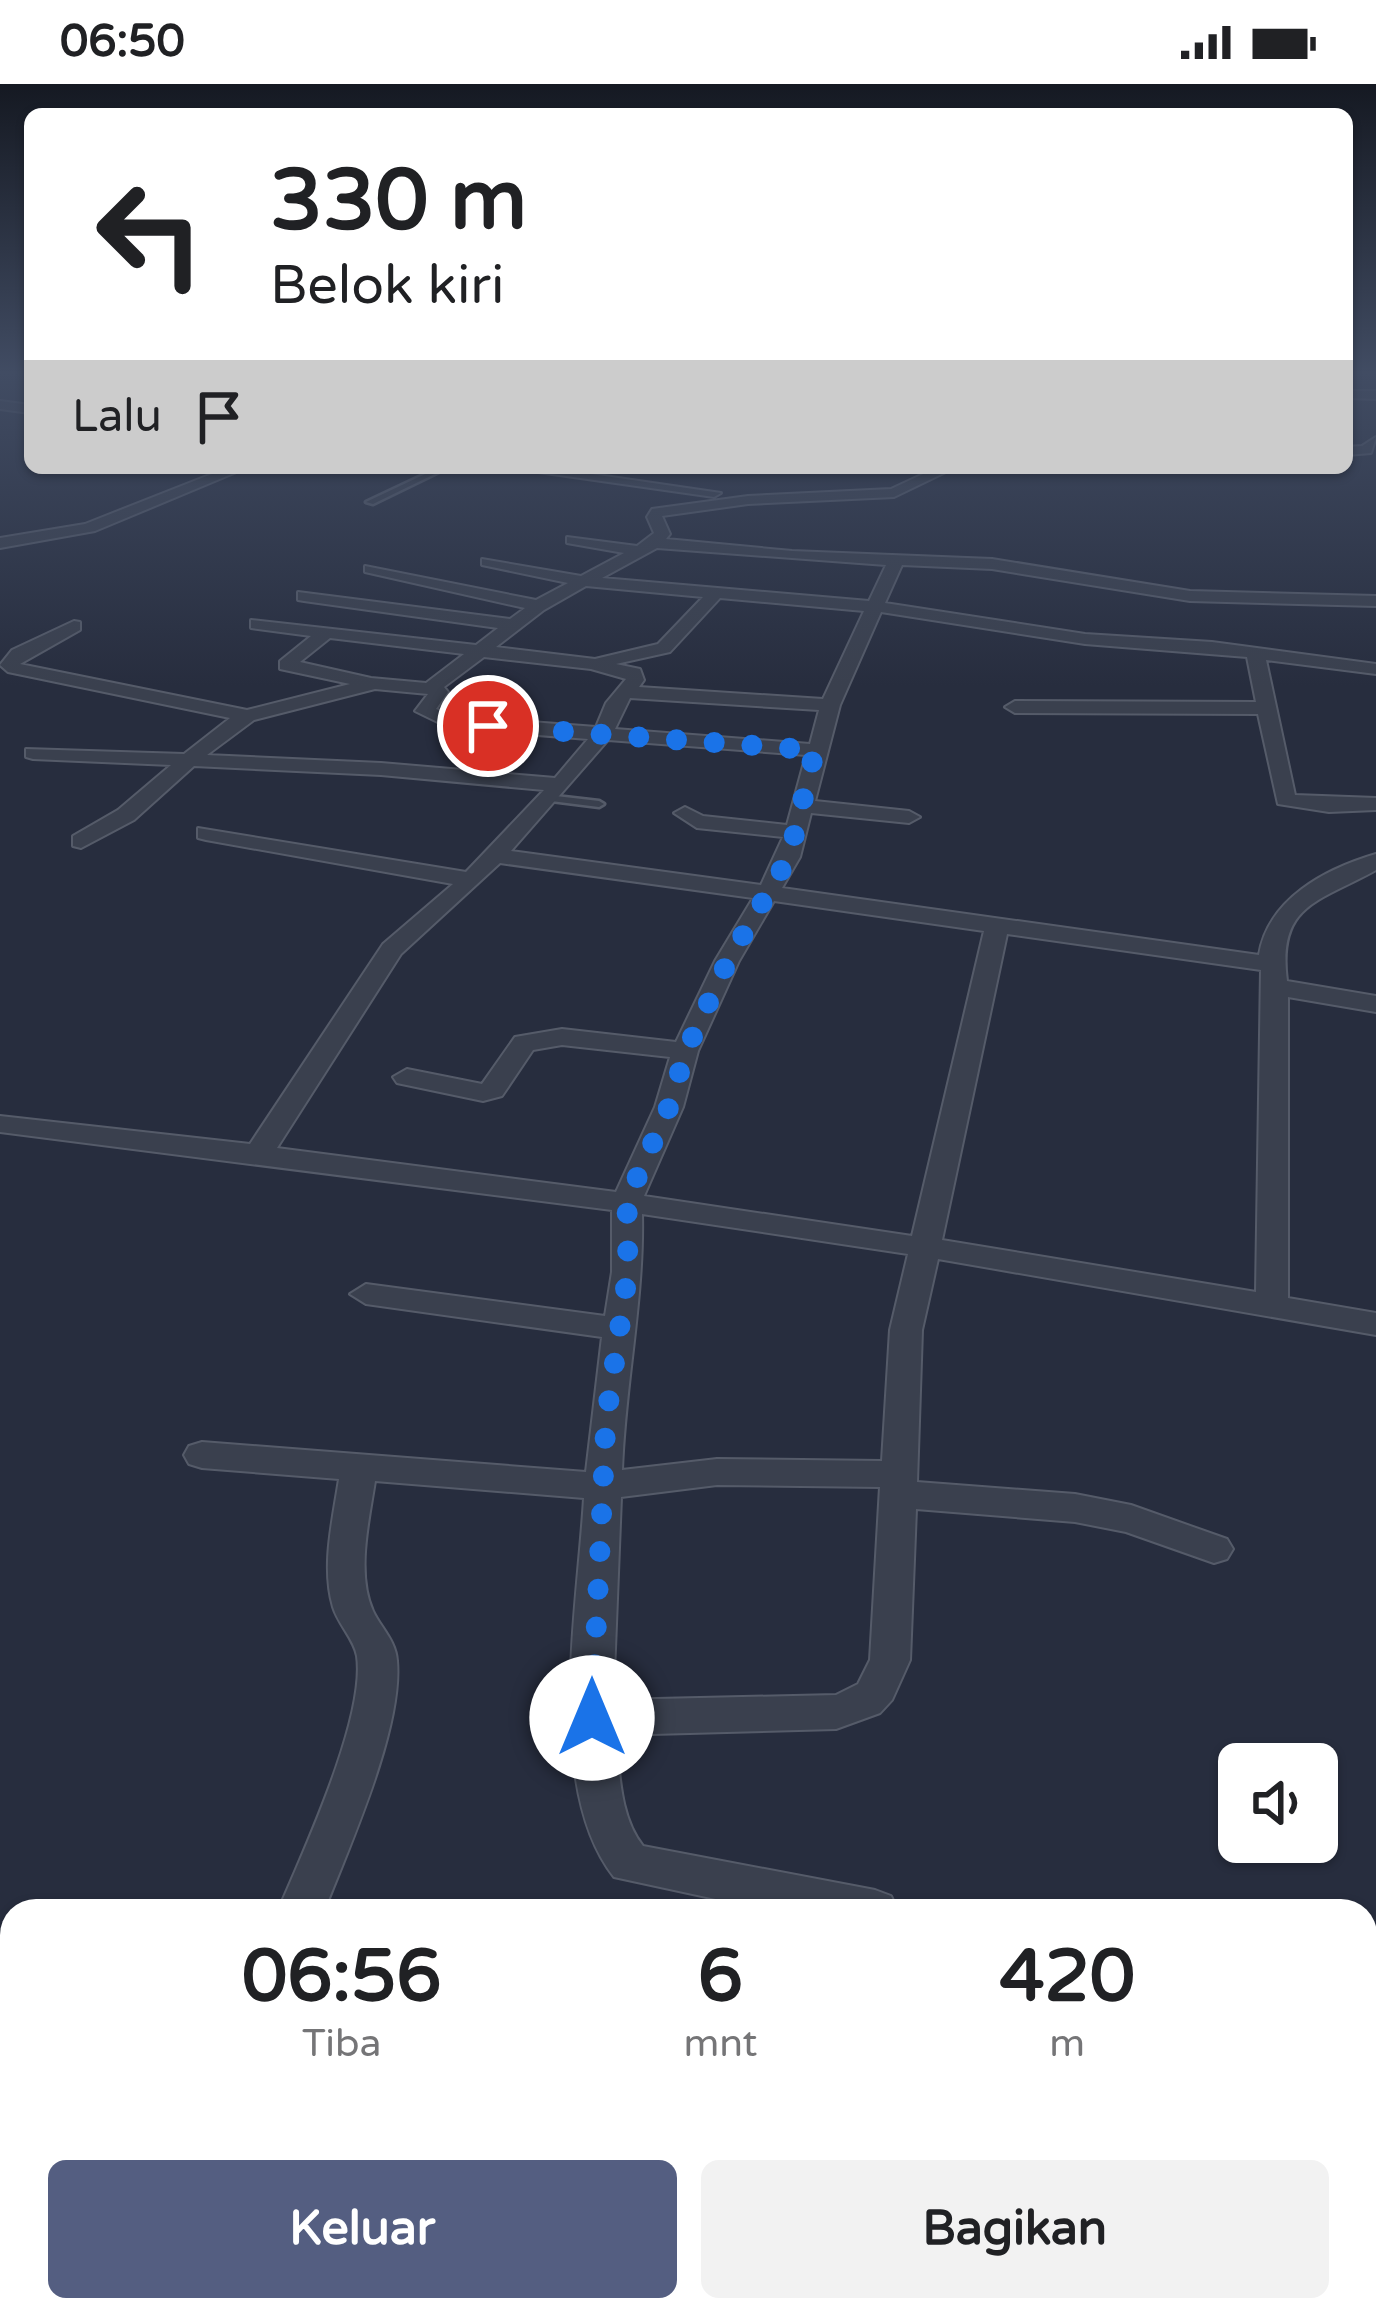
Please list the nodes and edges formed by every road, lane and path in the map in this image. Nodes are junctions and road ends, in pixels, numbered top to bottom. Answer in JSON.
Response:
{"nodes":[{"id":1,"x":214,"y":477,"type":"edge"},
{"id":2,"x":424,"y":477,"type":"edge"},
{"id":3,"x":599,"y":477,"type":"edge"},
{"id":4,"x":650,"y":477,"type":"edge"},
{"id":5,"x":926,"y":477,"type":"edge"},
{"id":6,"x":644,"y":483,"type":"junction"},
{"id":7,"x":748,"y":500,"type":"junction"},
{"id":8,"x":370,"y":502,"type":"dead end"},
{"id":9,"x":572,"y":540,"type":"dead end"},
{"id":10,"x":0,"y":543,"type":"edge"},
{"id":11,"x":647,"y":547,"type":"junction"},
{"id":12,"x":897,"y":558,"type":"junction"},
{"id":13,"x":488,"y":562,"type":"dead end"},
{"id":14,"x":371,"y":569,"type":"dead end"},
{"id":15,"x":582,"y":581,"type":"junction"},
{"id":16,"x":715,"y":594,"type":"junction"},
{"id":17,"x":304,"y":596,"type":"dead end"},
{"id":18,"x":1376,"y":601,"type":"edge"},
{"id":19,"x":538,"y":606,"type":"junction"},
{"id":20,"x":873,"y":606,"type":"junction"},
{"id":21,"x":1181,"y":620,"type":"junction"},
{"id":22,"x":257,"y":624,"type":"dead end"},
{"id":23,"x":512,"y":625,"type":"junction"},
{"id":24,"x":74,"y":626,"type":"dead end"},
{"id":25,"x":325,"y":633,"type":"junction"},
{"id":26,"x":475,"y":653,"type":"junction"},
{"id":27,"x":1256,"y":655,"type":"junction"},
{"id":28,"x":591,"y":664,"type":"junction"},
{"id":29,"x":1376,"y":669,"type":"edge"},
{"id":30,"x":375,"y":683,"type":"junction"},
{"id":31,"x":430,"y":689,"type":"junction"},
{"id":32,"x":624,"y":692,"type":"junction"},
{"id":33,"x":830,"y":705,"type":"junction"},
{"id":34,"x":1015,"y":707,"type":"dead end"},
{"id":35,"x":1265,"y":708,"type":"junction"},
{"id":36,"x":247,"y":716,"type":"junction"},
{"id":37,"x":602,"y":735,"type":"junction"},
{"id":38,"x":815,"y":750,"type":"junction"},
{"id":39,"x":33,"y":753,"type":"dead end"},
{"id":40,"x":189,"y":763,"type":"junction"},
{"id":41,"x":554,"y":792,"type":"junction"},
{"id":42,"x":599,"y":804,"type":"dead end"},
{"id":43,"x":1376,"y":804,"type":"edge"},
{"id":44,"x":801,"y":806,"type":"junction"},
{"id":45,"x":685,"y":813,"type":"dead end"},
{"id":46,"x":909,"y":818,"type":"dead end"},
{"id":47,"x":206,"y":832,"type":"dead end"},
{"id":48,"x":795,"y":832,"type":"junction"},
{"id":49,"x":81,"y":841,"type":"dead end"},
{"id":50,"x":494,"y":855,"type":"junction"},
{"id":51,"x":1376,"y":861,"type":"edge"},
{"id":52,"x":471,"y":880,"type":"junction"},
{"id":53,"x":769,"y":895,"type":"junction"},
{"id":54,"x":997,"y":927,"type":"junction"},
{"id":55,"x":1272,"y":976,"type":"junction"},
{"id":56,"x":1376,"y":1004,"type":"edge"},
{"id":57,"x":686,"y":1051,"type":"junction"},
{"id":58,"x":407,"y":1077,"type":"dead end"},
{"id":59,"x":0,"y":1124,"type":"edge"},
{"id":60,"x":259,"y":1153,"type":"junction"},
{"id":61,"x":627,"y":1200,"type":"junction"},
{"id":62,"x":926,"y":1248,"type":"junction"},
{"id":63,"x":366,"y":1294,"type":"dead end"},
{"id":64,"x":1272,"y":1305,"type":"junction"},
{"id":65,"x":1376,"y":1324,"type":"edge"},
{"id":66,"x":619,"y":1329,"type":"junction"},
{"id":67,"x":202,"y":1455,"type":"dead end"},
{"id":68,"x":359,"y":1468,"type":"junction"},
{"id":69,"x":898,"y":1484,"type":"junction"},
{"id":70,"x":601,"y":1486,"type":"junction"},
{"id":71,"x":1214,"y":1549,"type":"dead end"},
{"id":72,"x":592,"y":1718,"type":"junction"},
{"id":73,"x":306,"y":1899,"type":"edge"},
{"id":74,"x":814,"y":1899,"type":"edge"}],
"edges":[{"from":1,"to":10,"type":"street"},
{"from":2,"to":8,"type":"lane"},
{"from":3,"to":6,"type":"street"},
{"from":4,"to":6,"type":"street"},
{"from":5,"to":7,"type":"street"},
{"from":6,"to":7,"type":"street"},
{"from":7,"to":11,"type":"street"},
{"from":9,"to":11,"type":"street"},
{"from":11,"to":12,"type":"street"},
{"from":11,"to":15,"type":"street"},
{"from":12,"to":20,"type":"street"},
{"from":12,"to":21,"type":"street"},
{"from":13,"to":15,"type":"street"},
{"from":14,"to":19,"type":"street"},
{"from":15,"to":16,"type":"street"},
{"from":15,"to":19,"type":"street"},
{"from":16,"to":20,"type":"street"},
{"from":16,"to":28,"type":"street"},
{"from":17,"to":23,"type":"street"},
{"from":18,"to":21,"type":"street"},
{"from":19,"to":23,"type":"street"},
{"from":20,"to":21,"type":"street"},
{"from":20,"to":33,"type":"street"},
{"from":21,"to":27,"type":"street"},
{"from":22,"to":25,"type":"street"},
{"from":23,"to":26,"type":"street"},
{"from":24,"to":36,"type":"street"},
{"from":25,"to":26,"type":"street"},
{"from":25,"to":30,"type":"street"},
{"from":26,"to":28,"type":"street"},
{"from":26,"to":31,"type":"street"},
{"from":27,"to":29,"type":"street"},
{"from":27,"to":35,"type":"street"},
{"from":28,"to":32,"type":"street"},
{"from":30,"to":31,"type":"street"},
{"from":30,"to":36,"type":"street"},
{"from":31,"to":37,"type":"street"},
{"from":32,"to":33,"type":"street"},
{"from":32,"to":37,"type":"street"},
{"from":33,"to":38,"type":"street"},
{"from":34,"to":35,"type":"street"},
{"from":35,"to":43,"type":"street"},
{"from":36,"to":40,"type":"street"},
{"from":37,"to":38,"type":"street"},
{"from":37,"to":41,"type":"street"},
{"from":38,"to":44,"type":"street"},
{"from":39,"to":40,"type":"street"},
{"from":40,"to":41,"type":"street"},
{"from":40,"to":49,"type":"street"},
{"from":41,"to":42,"type":"lane"},
{"from":41,"to":50,"type":"street"},
{"from":44,"to":46,"type":"street"},
{"from":44,"to":48,"type":"street"},
{"from":45,"to":48,"type":"street"},
{"from":47,"to":52,"type":"street"},
{"from":48,"to":53,"type":"street"},
{"from":50,"to":52,"type":"street"},
{"from":50,"to":53,"type":"street"},
{"from":51,"to":55,"type":"street"},
{"from":52,"to":60,"type":"street"},
{"from":53,"to":54,"type":"street"},
{"from":53,"to":57,"type":"street"},
{"from":54,"to":55,"type":"street"},
{"from":54,"to":62,"type":"street"},
{"from":55,"to":56,"type":"street"},
{"from":55,"to":64,"type":"street"},
{"from":57,"to":58,"type":"street"},
{"from":57,"to":61,"type":"street"},
{"from":59,"to":60,"type":"street"},
{"from":60,"to":61,"type":"street"},
{"from":61,"to":62,"type":"street"},
{"from":61,"to":66,"type":"street"},
{"from":62,"to":64,"type":"street"},
{"from":62,"to":69,"type":"street"},
{"from":63,"to":66,"type":"street"},
{"from":64,"to":65,"type":"street"},
{"from":66,"to":70,"type":"street"},
{"from":67,"to":68,"type":"street"},
{"from":68,"to":70,"type":"street"},
{"from":68,"to":73,"type":"street"},
{"from":69,"to":70,"type":"street"},
{"from":69,"to":71,"type":"street"},
{"from":69,"to":72,"type":"street"},
{"from":70,"to":72,"type":"street"},
{"from":72,"to":74,"type":"street"}]}
